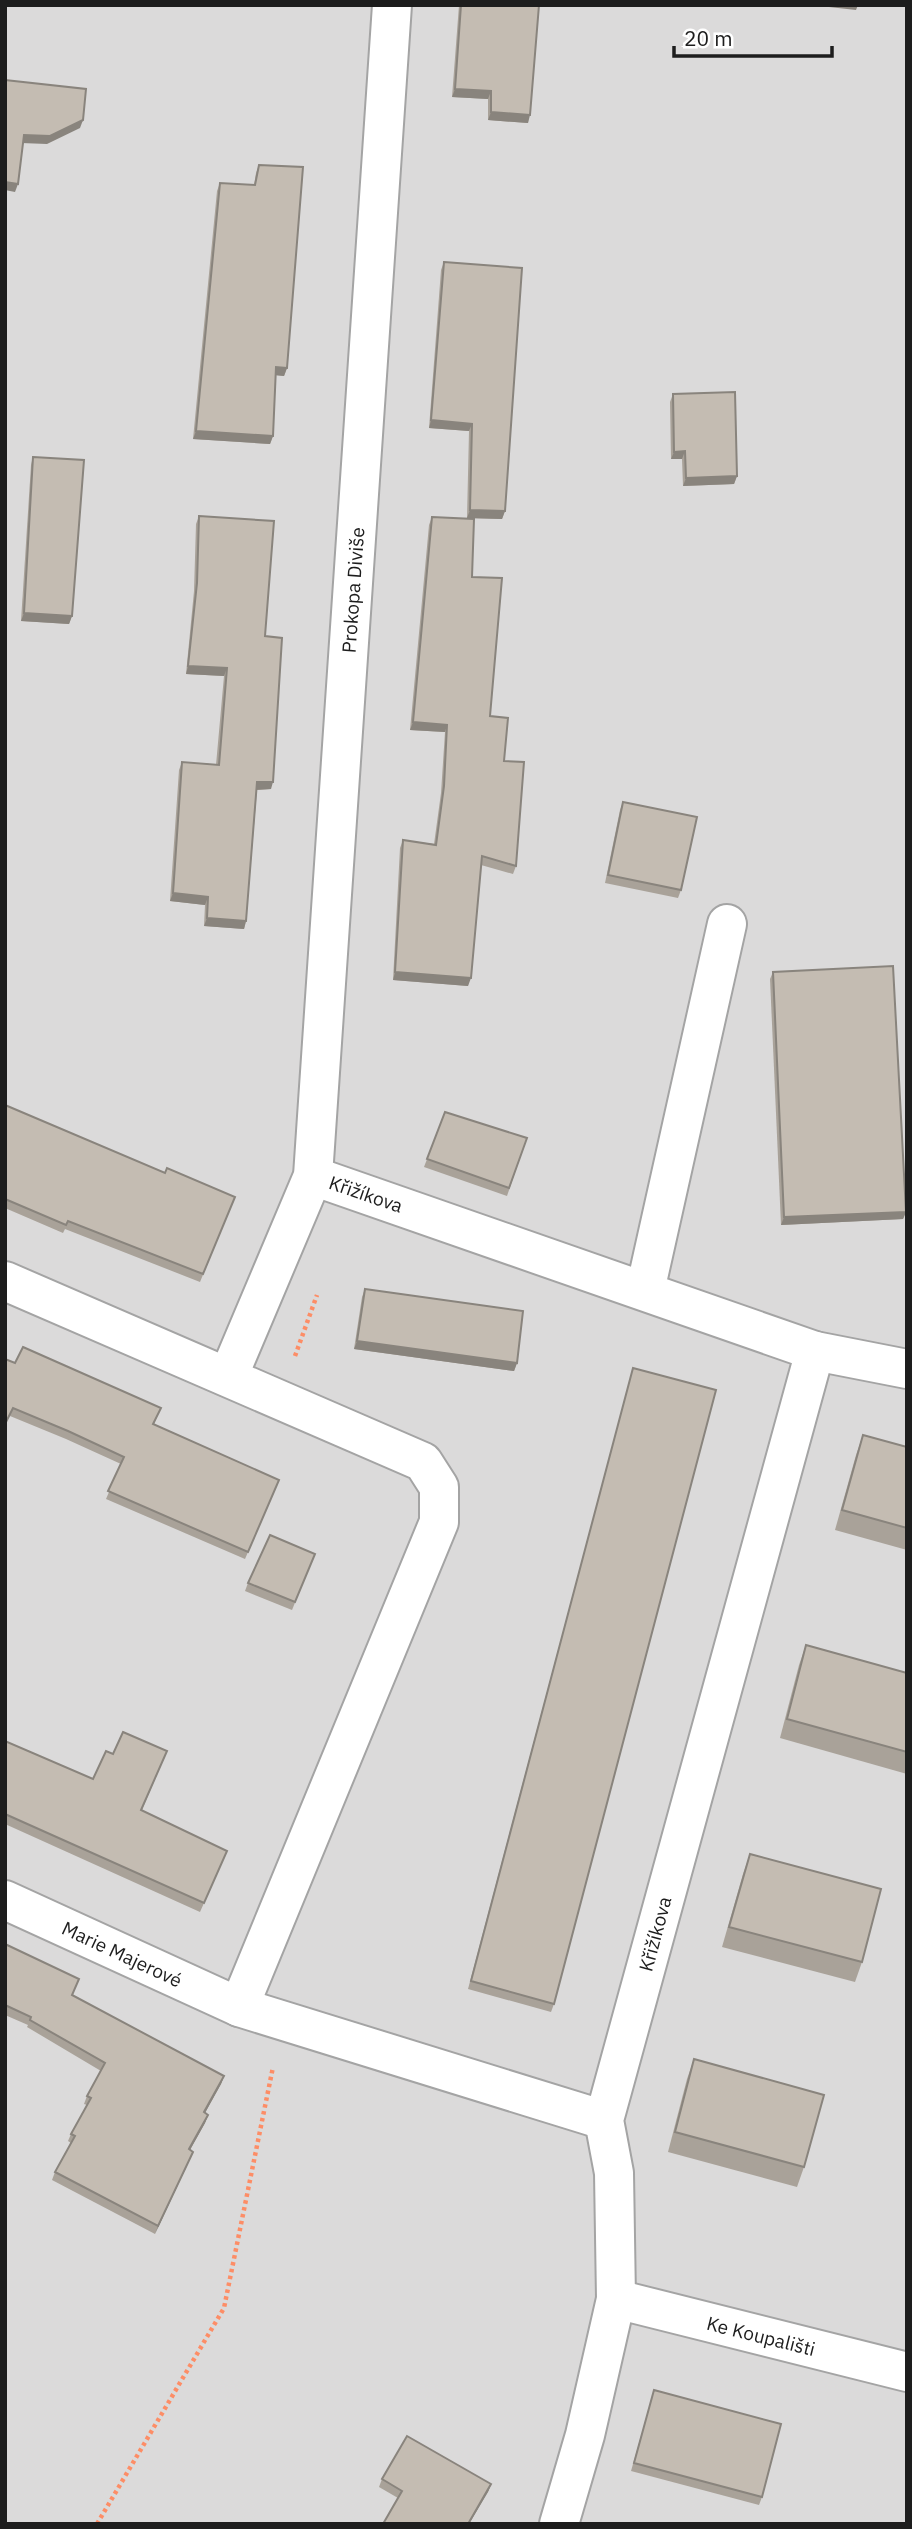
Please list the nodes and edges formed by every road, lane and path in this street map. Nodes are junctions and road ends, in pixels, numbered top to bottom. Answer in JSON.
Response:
{"nodes":[{"id":1,"x":392,"y":5,"type":"edge"},
{"id":2,"x":727,"y":924,"type":"dead end"},
{"id":3,"x":313,"y":1176,"type":"junction"},
{"id":4,"x":5,"y":1281,"type":"edge"},
{"id":5,"x":645,"y":1292,"type":"junction"},
{"id":6,"x":816,"y":1351,"type":"junction"},
{"id":7,"x":904,"y":1361,"type":"edge"},
{"id":8,"x":228,"y":1377,"type":"junction"},
{"id":9,"x":5,"y":1900,"type":"edge"},
{"id":10,"x":239,"y":2007,"type":"junction"},
{"id":11,"x":284,"y":2018,"type":"junction"},
{"id":12,"x":604,"y":2120,"type":"junction"},
{"id":13,"x":616,"y":2300,"type":"junction"},
{"id":14,"x":907,"y":2372,"type":"edge"},
{"id":15,"x":97,"y":2524,"type":"edge"},
{"id":16,"x":559,"y":2524,"type":"edge"}],
"edges":[{"from":1,"to":3,"type":"street","name":"Prokopa Diviše"},
{"from":2,"to":5,"type":"street"},
{"from":3,"to":5,"type":"street","name":"Křižíkova"},
{"from":3,"to":8,"type":"street","name":"Křižíkova"},
{"from":4,"to":8,"type":"street"},
{"from":5,"to":6,"type":"street","name":"Křižíkova"},
{"from":6,"to":7,"type":"street","name":"Křižíkova"},
{"from":6,"to":12,"type":"street","name":"Křižíkova"},
{"from":8,"to":10,"type":"street"},
{"from":9,"to":10,"type":"street","name":"Marie Majerové"},
{"from":10,"to":11,"type":"street","name":"Marie Majerové"},
{"from":11,"to":12,"type":"street","name":"Marie Majerové"},
{"from":11,"to":15,"type":"path"},
{"from":12,"to":13,"type":"street","name":"Křižíkova"},
{"from":13,"to":14,"type":"street","name":"Ke Koupališti"},
{"from":13,"to":16,"type":"street","name":"Křižíkova"}]}
